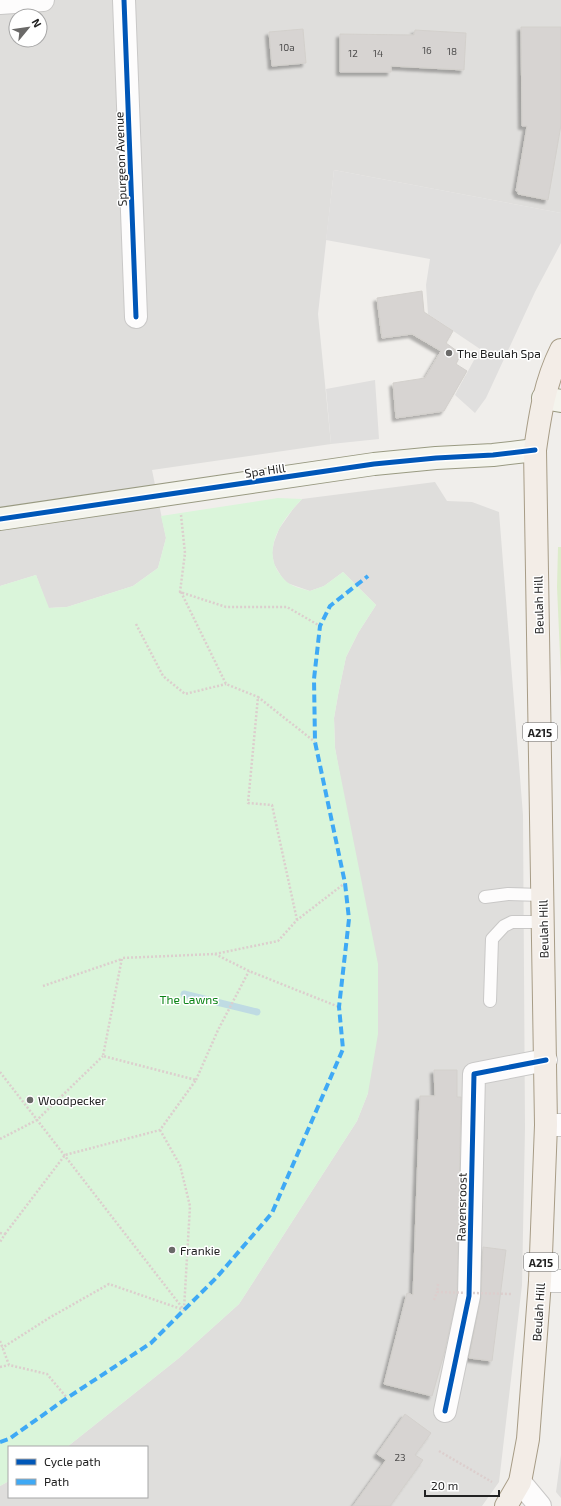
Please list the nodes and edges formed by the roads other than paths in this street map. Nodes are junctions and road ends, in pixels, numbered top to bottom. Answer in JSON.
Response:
{"nodes":[{"id":1,"x":43,"y":0,"type":"edge"},
{"id":2,"x":124,"y":0,"type":"edge"},
{"id":3,"x":0,"y":3,"type":"edge"},
{"id":4,"x":136,"y":317,"type":"dead end"},
{"id":5,"x":561,"y":350,"type":"edge"},
{"id":6,"x":552,"y":399,"type":"edge"},
{"id":7,"x":535,"y":450,"type":"junction"},
{"id":8,"x":0,"y":519,"type":"edge"},
{"id":9,"x":542,"y":894,"type":"junction"},
{"id":10,"x":485,"y":897,"type":"dead end"},
{"id":11,"x":543,"y":922,"type":"junction"},
{"id":12,"x":490,"y":1001,"type":"dead end"},
{"id":13,"x":546,"y":1060,"type":"junction"},
{"id":14,"x":554,"y":1125,"type":"edge"},
{"id":15,"x":551,"y":1281,"type":"edge"},
{"id":16,"x":445,"y":1411,"type":"dead end"},
{"id":17,"x":513,"y":1494,"type":"edge"},
{"id":18,"x":540,"y":1506,"type":"edge"}],
"edges":[{"from":1,"to":3,"type":"street"},
{"from":2,"to":4,"type":"street","name":"Spurgeon Avenue"},
{"from":5,"to":6,"type":"main road","name":"Beulah Hill","number":"A215"},
{"from":6,"to":7,"type":"main road","name":"Beulah Hill","number":"A215"},
{"from":7,"to":8,"type":"street","name":"Spa Hill"},
{"from":7,"to":9,"type":"main road","name":"Beulah Hill","number":"A215"},
{"from":9,"to":10,"type":"lane"},
{"from":9,"to":11,"type":"main road","name":"Beulah Hill","number":"A215"},
{"from":11,"to":12,"type":"lane"},
{"from":11,"to":13,"type":"main road","name":"Beulah Hill","number":"A215"},
{"from":13,"to":14,"type":"main road","name":"Beulah Hill","number":"A215"},
{"from":13,"to":16,"type":"street","name":"Ravensroost"},
{"from":14,"to":15,"type":"main road","name":"Beulah Hill","number":"A215"},
{"from":15,"to":17,"type":"main road","name":"Beulah Hill","number":"A215"},
{"from":17,"to":18,"type":"street"}]}
